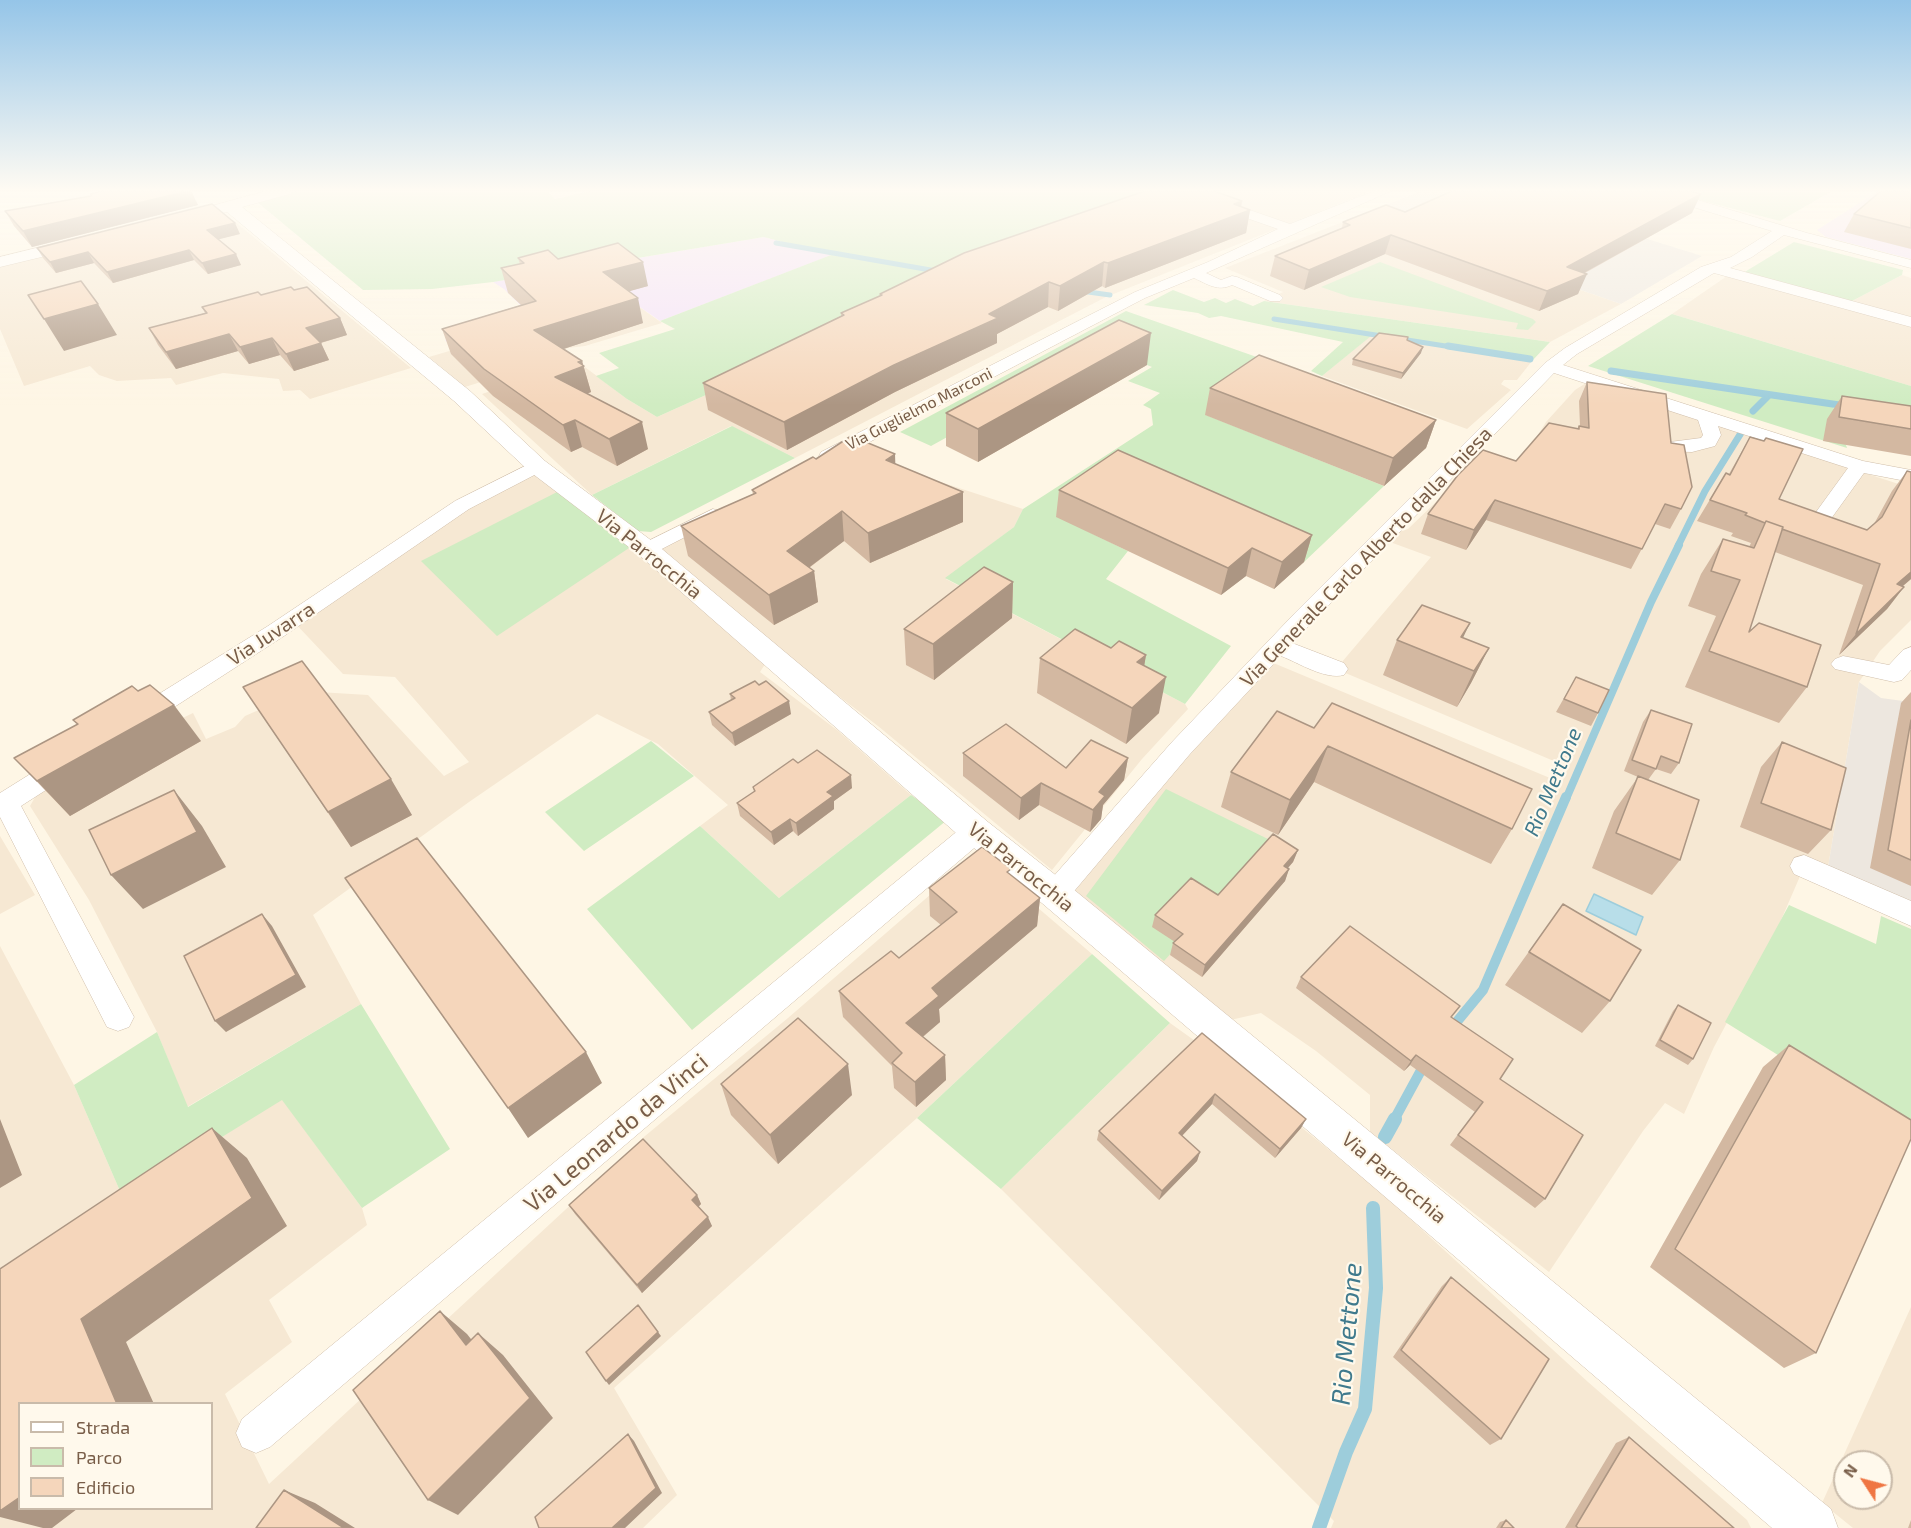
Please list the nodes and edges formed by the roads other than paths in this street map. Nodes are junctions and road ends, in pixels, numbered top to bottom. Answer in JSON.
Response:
{"nodes":[{"id":1,"x":299,"y":262,"type":"edge"},
{"id":2,"x":1217,"y":262,"type":"edge"},
{"id":3,"x":1727,"y":262,"type":"edge"},
{"id":4,"x":1716,"y":269,"type":"junction"},
{"id":5,"x":1194,"y":273,"type":"junction"},
{"id":6,"x":1275,"y":298,"type":"dead end"},
{"id":7,"x":1911,"y":322,"type":"edge"},
{"id":8,"x":1551,"y":367,"type":"junction"},
{"id":9,"x":1705,"y":416,"type":"junction"},
{"id":10,"x":1669,"y":447,"type":"edge"},
{"id":11,"x":809,"y":465,"type":"edge"},
{"id":12,"x":537,"y":466,"type":"junction"},
{"id":13,"x":1858,"y":466,"type":"junction"},
{"id":14,"x":1911,"y":477,"type":"edge"},
{"id":15,"x":727,"y":508,"type":"edge"},
{"id":16,"x":1814,"y":530,"type":"edge"},
{"id":17,"x":647,"y":549,"type":"junction"},
{"id":18,"x":1275,"y":649,"type":"junction"},
{"id":19,"x":1911,"y":655,"type":"edge"},
{"id":20,"x":1843,"y":664,"type":"dead end"},
{"id":21,"x":1336,"y":669,"type":"dead end"},
{"id":22,"x":117,"y":732,"type":"edge"},
{"id":23,"x":87,"y":752,"type":"edge"},
{"id":24,"x":3,"y":804,"type":"edge"},
{"id":25,"x":976,"y":831,"type":"junction"},
{"id":26,"x":1804,"y":866,"type":"dead end"},
{"id":27,"x":1055,"y":894,"type":"junction"},
{"id":28,"x":1911,"y":914,"type":"edge"},
{"id":29,"x":118,"y":1017,"type":"dead end"},
{"id":30,"x":256,"y":1433,"type":"dead end"},
{"id":31,"x":1812,"y":1528,"type":"edge"}],
"edges":[{"from":1,"to":12,"type":"street","name":"Via Parrocchia"},
{"from":2,"to":5,"type":"street","name":"Via Guglielmo Marconi"},
{"from":3,"to":4,"type":"street","name":"Via Generale Carlo Alberto dalla Chiesa"},
{"from":4,"to":7,"type":"street"},
{"from":4,"to":8,"type":"street","name":"Via Generale Carlo Alberto dalla Chiesa"},
{"from":5,"to":6,"type":"street"},
{"from":5,"to":11,"type":"street","name":"Via Guglielmo Marconi"},
{"from":8,"to":9,"type":"street"},
{"from":8,"to":18,"type":"street","name":"Via Generale Carlo Alberto dalla Chiesa"},
{"from":9,"to":10,"type":"street"},
{"from":9,"to":13,"type":"street"},
{"from":12,"to":17,"type":"street","name":"Via Parrocchia"},
{"from":12,"to":22,"type":"street","name":"Via Juvarra"},
{"from":13,"to":14,"type":"street"},
{"from":13,"to":16,"type":"street"},
{"from":15,"to":17,"type":"street"},
{"from":17,"to":25,"type":"street","name":"Via Parrocchia"},
{"from":18,"to":21,"type":"street"},
{"from":18,"to":27,"type":"street","name":"Via Generale Carlo Alberto dalla Chiesa"},
{"from":19,"to":20,"type":"street"},
{"from":23,"to":24,"type":"street"},
{"from":24,"to":29,"type":"street"},
{"from":25,"to":27,"type":"street","name":"Via Parrocchia"},
{"from":25,"to":30,"type":"street","name":"Via Leonardo da Vinci"},
{"from":26,"to":28,"type":"street"},
{"from":27,"to":31,"type":"street","name":"Via Parrocchia"}]}
